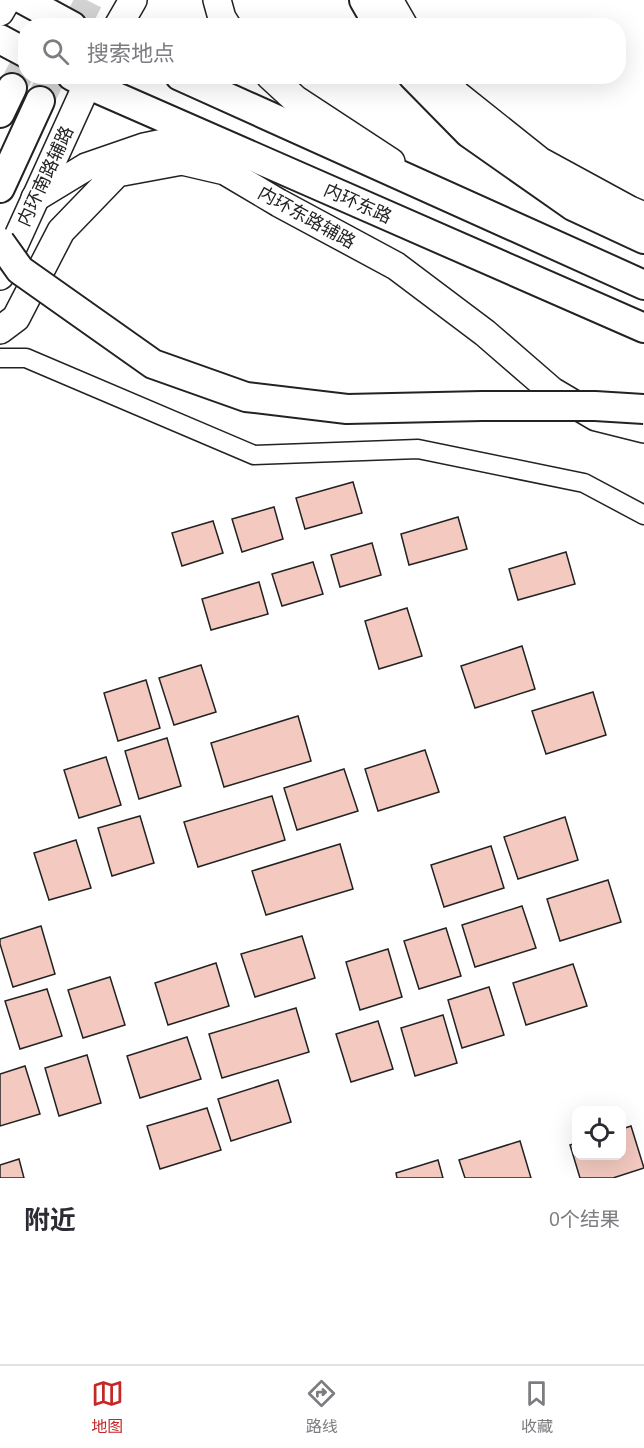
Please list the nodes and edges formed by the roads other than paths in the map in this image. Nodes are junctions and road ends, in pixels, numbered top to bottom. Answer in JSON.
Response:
{"nodes":[{"id":1,"x":7,"y":0,"type":"edge"},
{"id":2,"x":24,"y":0,"type":"edge"},
{"id":3,"x":133,"y":0,"type":"edge"},
{"id":4,"x":217,"y":0,"type":"edge"},
{"id":5,"x":364,"y":0,"type":"edge"},
{"id":6,"x":389,"y":0,"type":"edge"},
{"id":7,"x":0,"y":12,"type":"edge"},
{"id":8,"x":57,"y":18,"type":"edge"},
{"id":9,"x":123,"y":18,"type":"edge"},
{"id":10,"x":222,"y":18,"type":"edge"},
{"id":11,"x":374,"y":18,"type":"edge"},
{"id":12,"x":399,"y":18,"type":"edge"},
{"id":13,"x":0,"y":39,"type":"edge"},
{"id":14,"x":18,"y":48,"type":"edge"},
{"id":15,"x":81,"y":84,"type":"edge"},
{"id":16,"x":94,"y":84,"type":"edge"},
{"id":17,"x":198,"y":84,"type":"edge"},
{"id":18,"x":279,"y":84,"type":"edge"},
{"id":19,"x":421,"y":84,"type":"edge"},
{"id":20,"x":449,"y":84,"type":"edge"},
{"id":21,"x":40,"y":101,"type":"tunnel mouth"},
{"id":22,"x":219,"y":142,"type":"junction"},
{"id":23,"x":0,"y":188,"type":"edge"},
{"id":24,"x":437,"y":192,"type":"junction"},
{"id":25,"x":35,"y":198,"type":"junction"},
{"id":26,"x":644,"y":216,"type":"edge"},
{"id":27,"x":644,"y":238,"type":"edge"},
{"id":28,"x":0,"y":242,"type":"edge"},
{"id":29,"x":0,"y":276,"type":"edge"},
{"id":30,"x":644,"y":285,"type":"edge"},
{"id":31,"x":644,"y":328,"type":"edge"},
{"id":32,"x":0,"y":330,"type":"edge"},
{"id":33,"x":0,"y":358,"type":"edge"},
{"id":34,"x":644,"y":409,"type":"edge"},
{"id":35,"x":644,"y":429,"type":"edge"},
{"id":36,"x":644,"y":515,"type":"edge"}],
"edges":[{"from":1,"to":7,"type":"main road"},
{"from":2,"to":8,"type":"highway"},
{"from":3,"to":9,"type":"main road"},
{"from":4,"to":10,"type":"main road"},
{"from":5,"to":11,"type":"highway"},
{"from":6,"to":12,"type":"main road"},
{"from":13,"to":14,"type":"highway"},
{"from":15,"to":25,"type":"main road","name":"内环南路辅路"},
{"from":16,"to":22,"type":"highway","name":"内环东路"},
{"from":17,"to":24,"type":"highway"},
{"from":18,"to":24,"type":"main road"},
{"from":19,"to":27,"type":"highway"},
{"from":20,"to":26,"type":"main road"},
{"from":21,"to":23,"type":"highway"},
{"from":22,"to":25,"type":"main road"},
{"from":22,"to":31,"type":"highway","name":"内环东路"},
{"from":24,"to":30,"type":"highway"},
{"from":25,"to":29,"type":"main road","name":"内环南路辅路"},
{"from":28,"to":34,"type":"highway","bridge":true},
{"from":32,"to":35,"type":"main road","name":"内环东路辅路"},
{"from":33,"to":36,"type":"street"}]}
